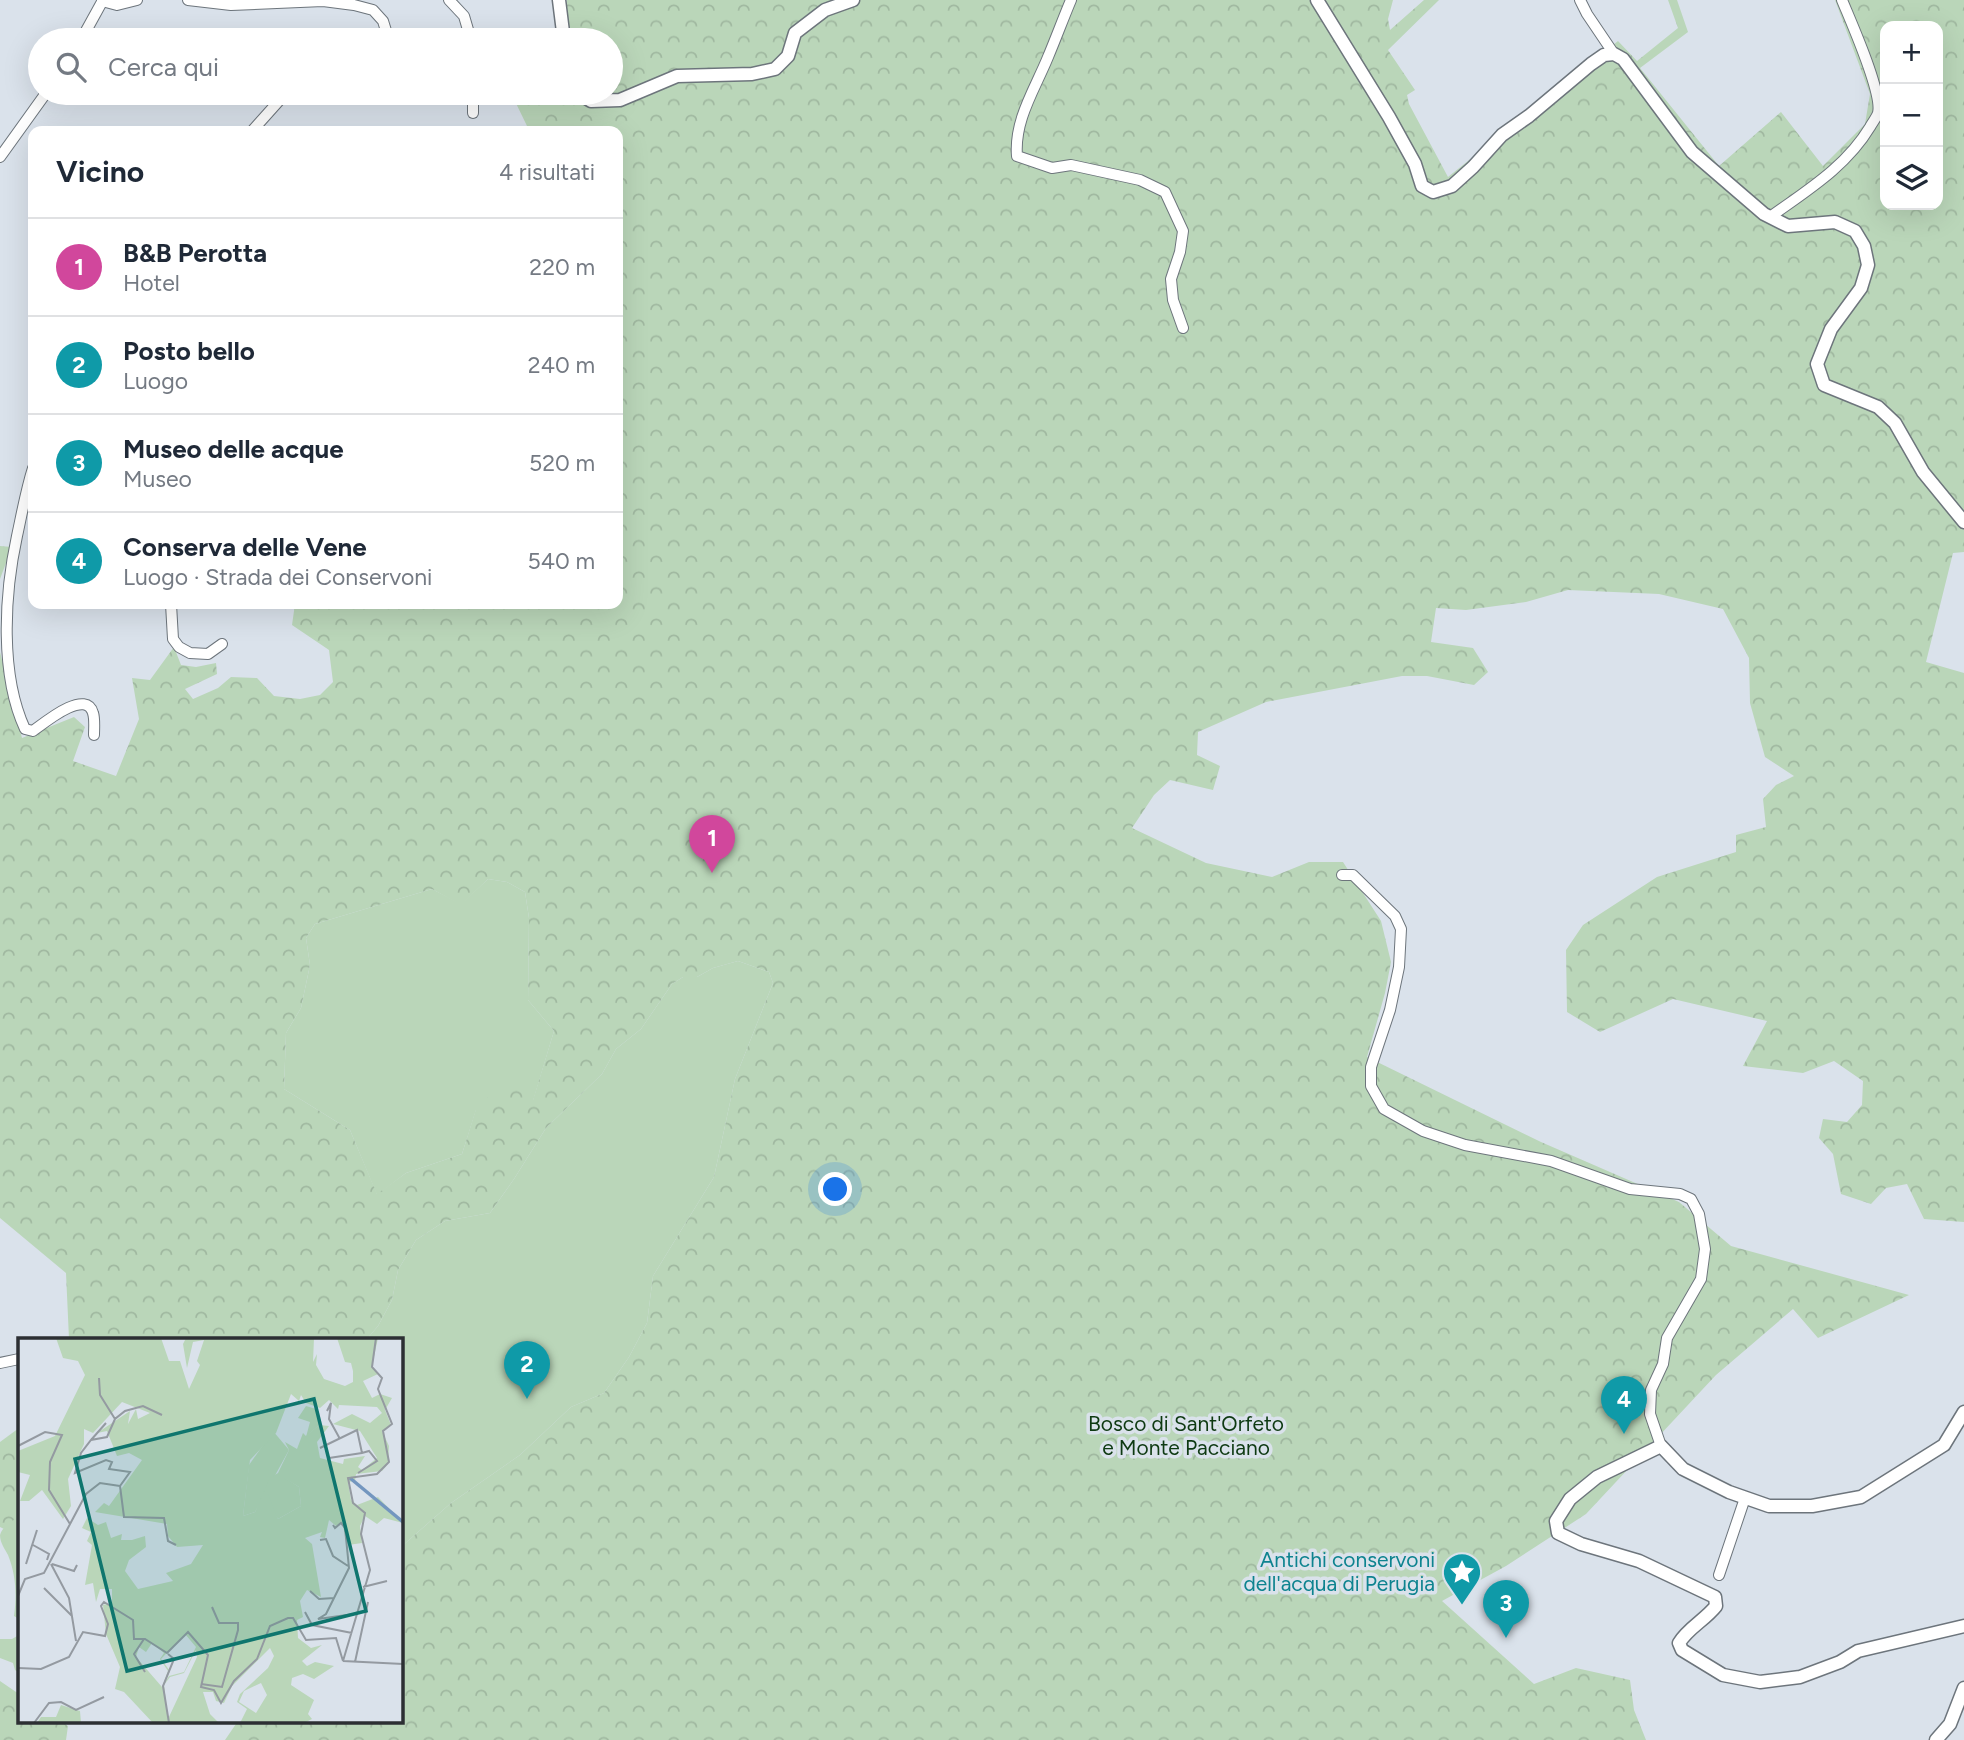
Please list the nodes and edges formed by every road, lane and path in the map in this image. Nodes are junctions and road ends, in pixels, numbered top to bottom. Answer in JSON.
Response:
{"nodes":[{"id":1,"x":137,"y":0,"type":"edge"},
{"id":2,"x":188,"y":0,"type":"edge"},
{"id":3,"x":449,"y":0,"type":"edge"},
{"id":4,"x":559,"y":0,"type":"edge"},
{"id":5,"x":853,"y":0,"type":"edge"},
{"id":6,"x":1071,"y":0,"type":"edge"},
{"id":7,"x":1317,"y":0,"type":"edge"},
{"id":8,"x":1580,"y":0,"type":"edge"},
{"id":9,"x":1842,"y":0,"type":"edge"},
{"id":10,"x":103,"y":1,"type":"edge"},
{"id":11,"x":88,"y":28,"type":"edge"},
{"id":12,"x":385,"y":28,"type":"edge"},
{"id":13,"x":468,"y":28,"type":"edge"},
{"id":14,"x":563,"y":28,"type":"edge"},
{"id":15,"x":1614,"y":54,"type":"junction"},
{"id":16,"x":623,"y":99,"type":"edge"},
{"id":17,"x":38,"y":105,"type":"edge"},
{"id":18,"x":275,"y":105,"type":"edge"},
{"id":19,"x":474,"y":105,"type":"edge"},
{"id":20,"x":474,"y":113,"type":"dead end"},
{"id":21,"x":256,"y":126,"type":"edge"},
{"id":22,"x":0,"y":158,"type":"edge"},
{"id":23,"x":1770,"y":217,"type":"junction"},
{"id":24,"x":1183,"y":328,"type":"dead end"},
{"id":25,"x":28,"y":486,"type":"edge"},
{"id":26,"x":1964,"y":522,"type":"edge"},
{"id":27,"x":171,"y":609,"type":"edge"},
{"id":28,"x":222,"y":644,"type":"dead end"},
{"id":29,"x":94,"y":735,"type":"dead end"},
{"id":30,"x":1342,"y":875,"type":"dead end"},
{"id":31,"x":18,"y":1359,"type":"edge"},
{"id":32,"x":0,"y":1363,"type":"edge"},
{"id":33,"x":1964,"y":1412,"type":"edge"},
{"id":34,"x":1661,"y":1446,"type":"junction"},
{"id":35,"x":1745,"y":1498,"type":"junction"},
{"id":36,"x":1719,"y":1575,"type":"dead end"},
{"id":37,"x":1964,"y":1626,"type":"edge"},
{"id":38,"x":1964,"y":1688,"type":"edge"},
{"id":39,"x":1936,"y":1740,"type":"edge"}],
"edges":[{"from":1,"to":10,"type":"street"},
{"from":2,"to":12,"type":"street"},
{"from":3,"to":13,"type":"street"},
{"from":4,"to":14,"type":"street"},
{"from":5,"to":16,"type":"street"},
{"from":6,"to":24,"type":"street"},
{"from":7,"to":15,"type":"street"},
{"from":8,"to":15,"type":"street"},
{"from":9,"to":23,"type":"street"},
{"from":10,"to":11,"type":"street"},
{"from":15,"to":23,"type":"street"},
{"from":17,"to":22,"type":"street"},
{"from":18,"to":21,"type":"street"},
{"from":19,"to":20,"type":"street"},
{"from":23,"to":26,"type":"street"},
{"from":25,"to":29,"type":"street"},
{"from":27,"to":28,"type":"street"},
{"from":30,"to":34,"type":"street"},
{"from":31,"to":32,"type":"street"},
{"from":33,"to":35,"type":"street"},
{"from":34,"to":35,"type":"street"},
{"from":34,"to":37,"type":"street"},
{"from":35,"to":36,"type":"street"},
{"from":38,"to":39,"type":"street"}]}
